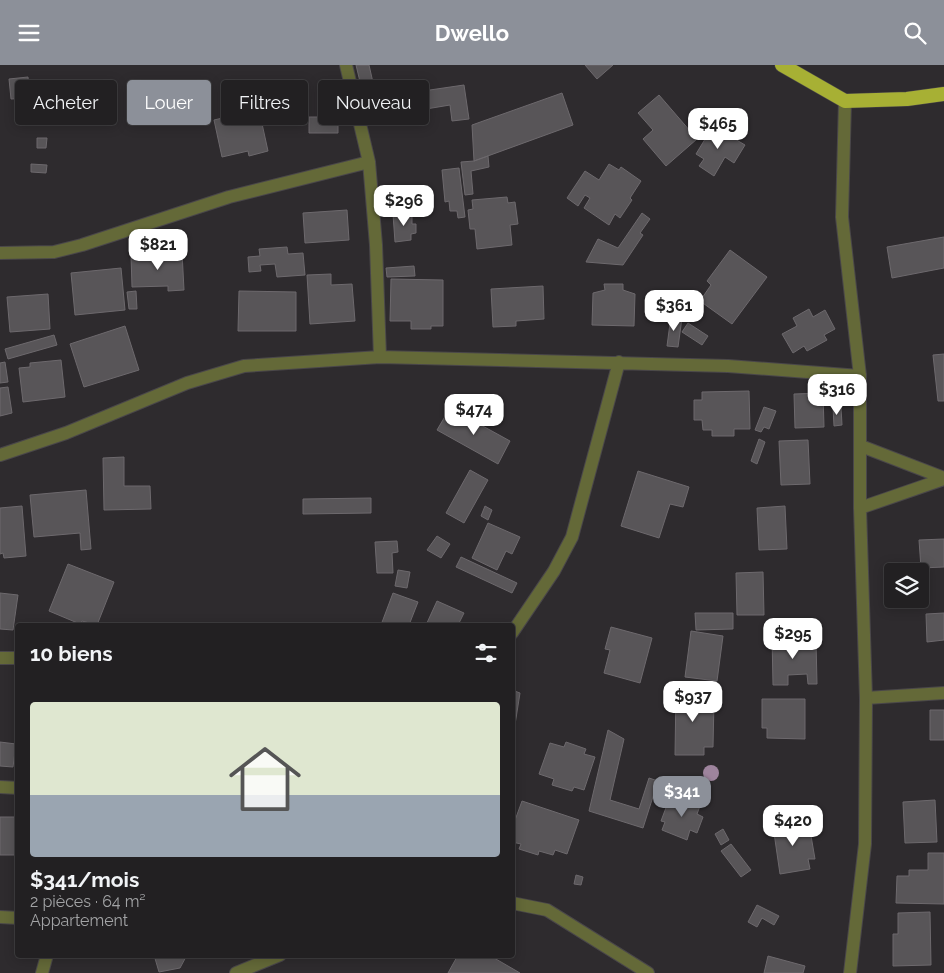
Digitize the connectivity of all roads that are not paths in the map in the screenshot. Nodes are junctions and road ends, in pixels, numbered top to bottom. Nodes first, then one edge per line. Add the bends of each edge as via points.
1 (346, 65) edge
2 (782, 65) edge
3 (944, 94) edge
4 (845, 101) junction
5 (369, 162) junction
6 (0, 253) edge
7 (380, 357) junction
8 (619, 362) junction
9 (860, 376) junction
10 (861, 446) junction
11 (0, 455) edge
12 (944, 479) edge
13 (860, 508) junction
14 (515, 629) edge
15 (0, 657) edge
16 (15, 658) edge
17 (944, 693) edge
18 (866, 698) junction
19 (0, 787) edge
20 (15, 788) edge
21 (515, 904) edge
22 (0, 917) edge
23 (15, 918) edge
24 (46, 958) edge
25 (273, 958) edge
26 (42, 973) edge
27 (236, 973) edge
28 (648, 973) edge
29 (850, 973) edge

1 - 5 street
2 - 4 highway
3 - 4 highway
4 - 9 street via 842,217
5 - 6 street via 229,197 54,252
5 - 7 street
7 - 8 street
7 - 11 street via 244,366 187,383 66,433
8 - 9 street
8 - 14 street via 572,537 554,571
9 - 10 street
10 - 12 street
10 - 13 street
12 - 13 street
13 - 18 street
15 - 16 street
17 - 18 street
18 - 29 street via 865,844
19 - 20 street
21 - 28 street via 547,911
22 - 23 street
24 - 26 street
25 - 27 street

